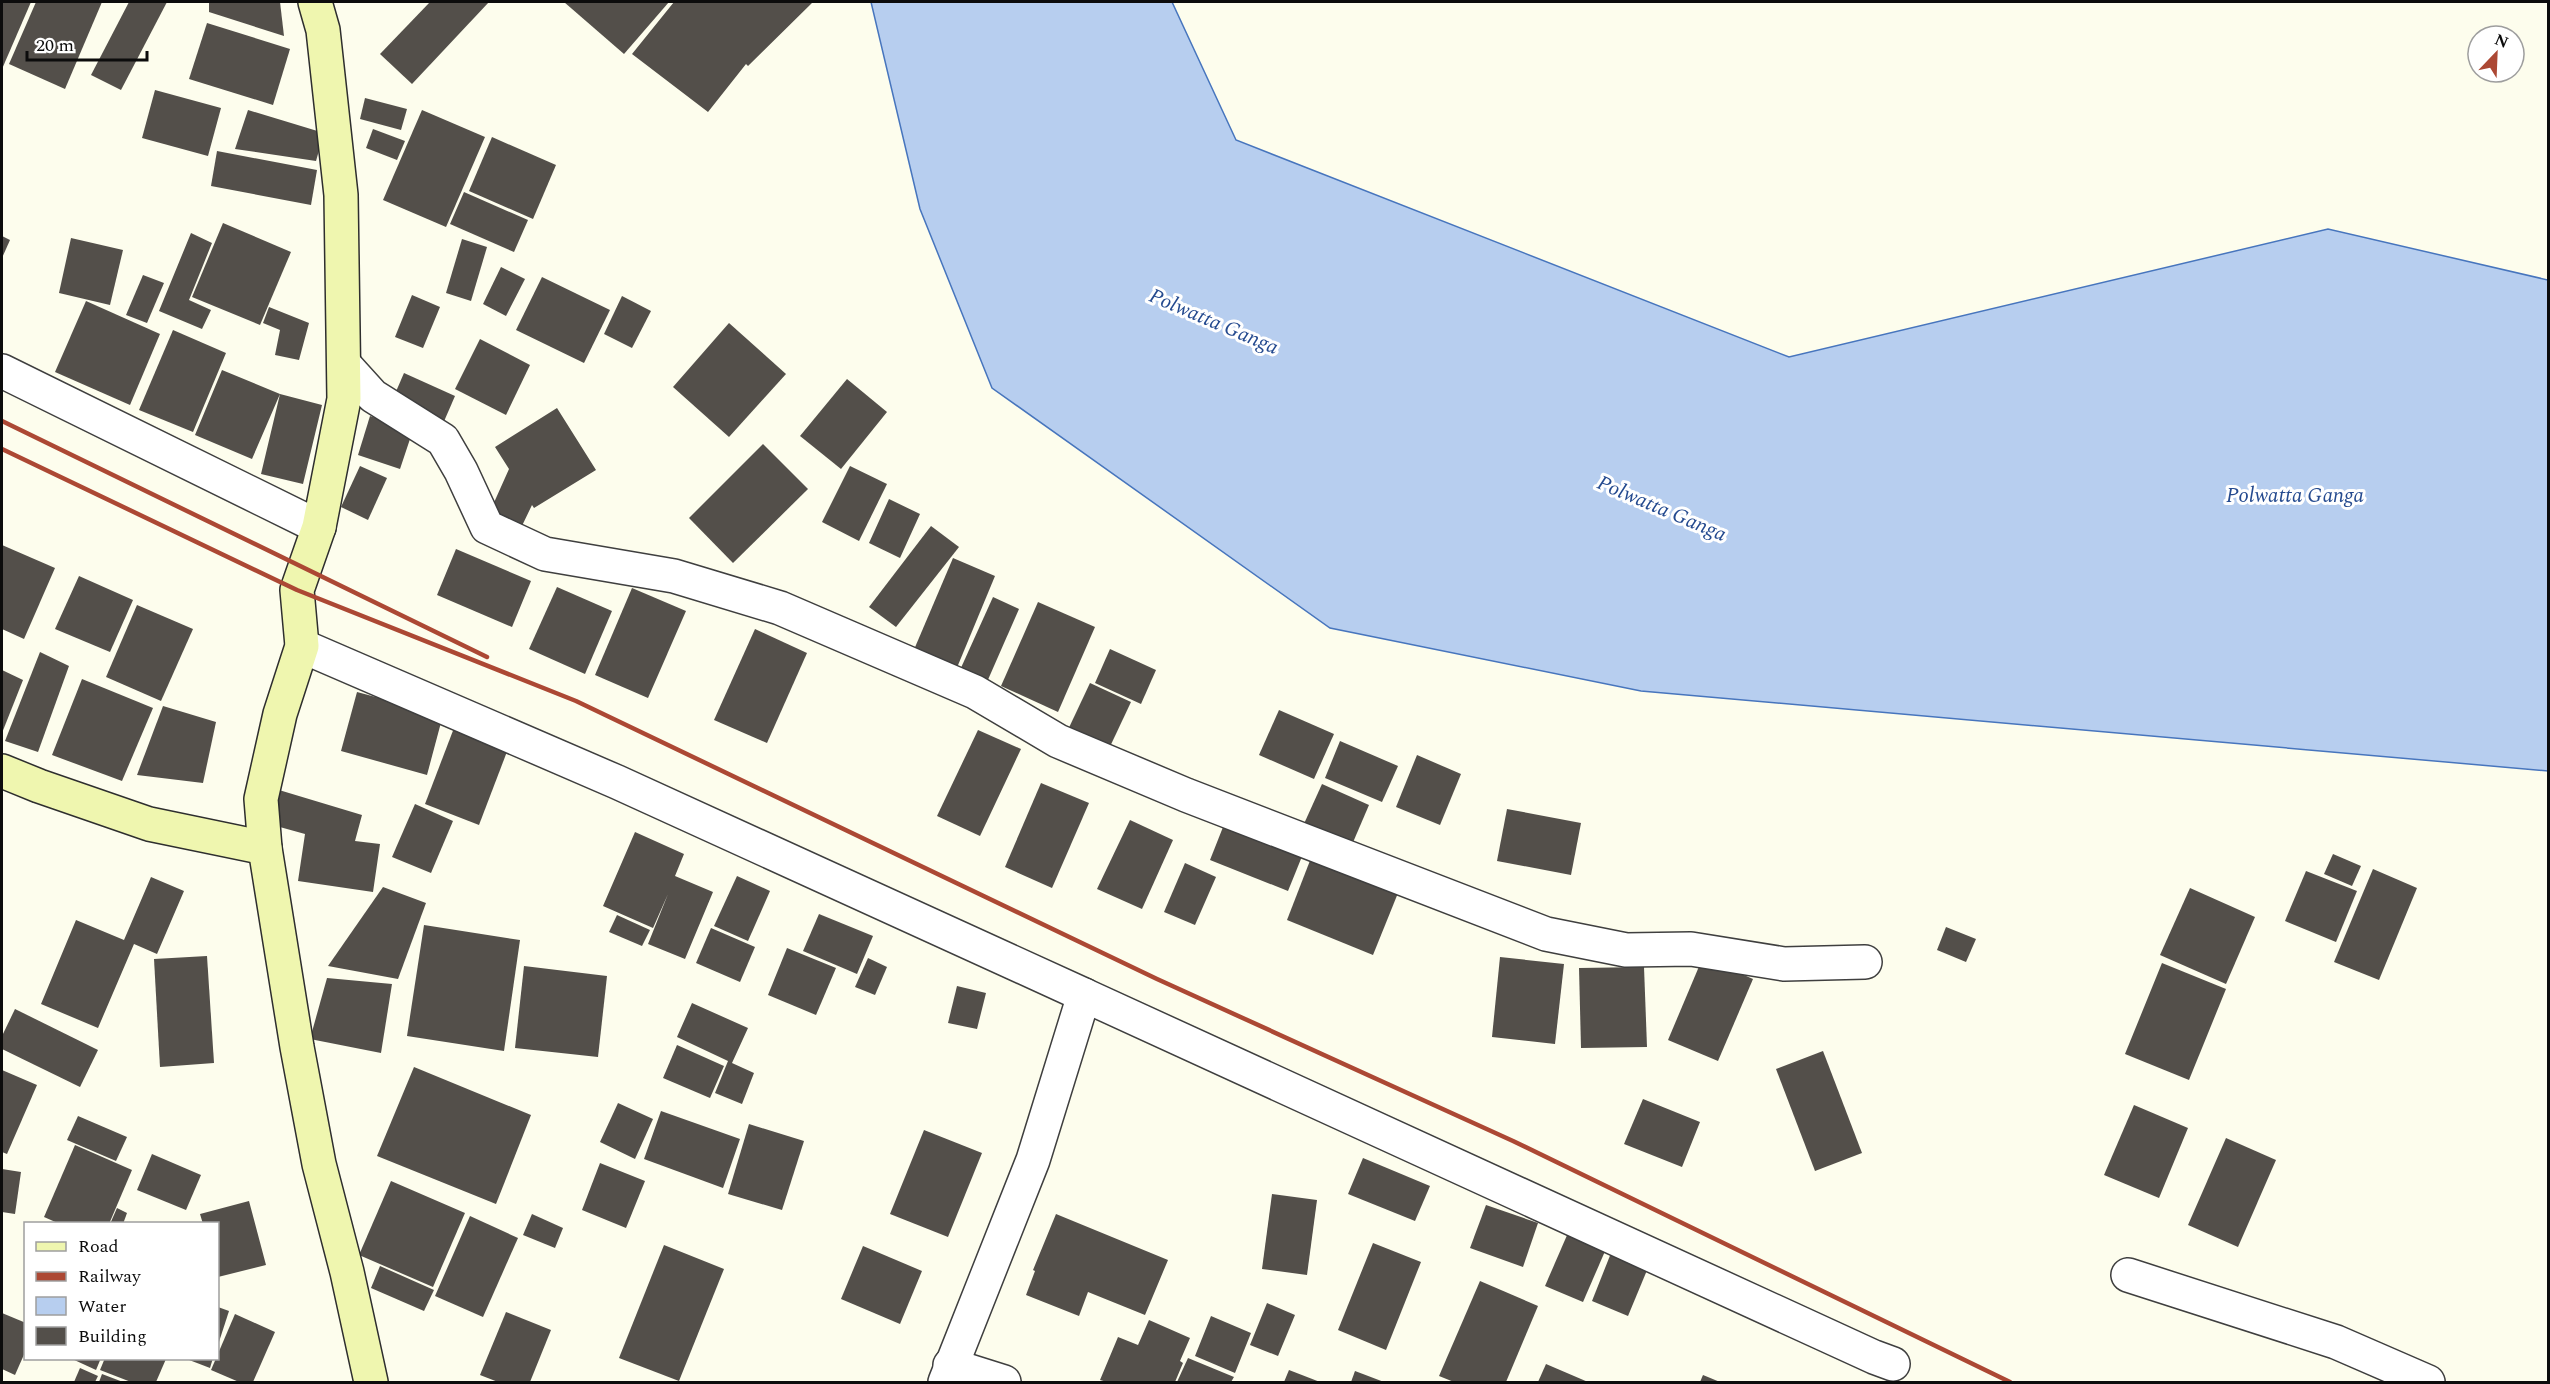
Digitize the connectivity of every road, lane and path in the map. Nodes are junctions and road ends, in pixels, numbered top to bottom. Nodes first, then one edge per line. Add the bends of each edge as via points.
1 (315, 2) edge
2 (344, 364) junction
3 (2, 371) edge
4 (319, 527) junction
5 (302, 646) junction
6 (2, 771) edge
7 (265, 848) junction
8 (1865, 962) dead end
9 (1084, 995) junction
10 (2127, 1275) dead end
11 (1877, 1368) edge
12 (948, 1374) edge
13 (371, 1383) edge
14 (1004, 1383) edge
15 (2428, 1383) edge

1 - 2 main road via 322,30 341,195
2 - 4 main road via 344,399
2 - 8 street via 373,396 443,440 487,527 545,554 674,576 780,608 975,692 1068,745 1186,795 1546,934 1626,950 1691,949 1784,964
3 - 4 street
4 - 5 main road via 297,590
5 - 7 main road via 280,714 261,799
5 - 9 street via 617,782
6 - 7 main road via 149,824
7 - 13 main road via 319,1164
9 - 11 street
9 - 12 street via 1033,1161
10 - 15 street via 2336,1342
12 - 14 street

